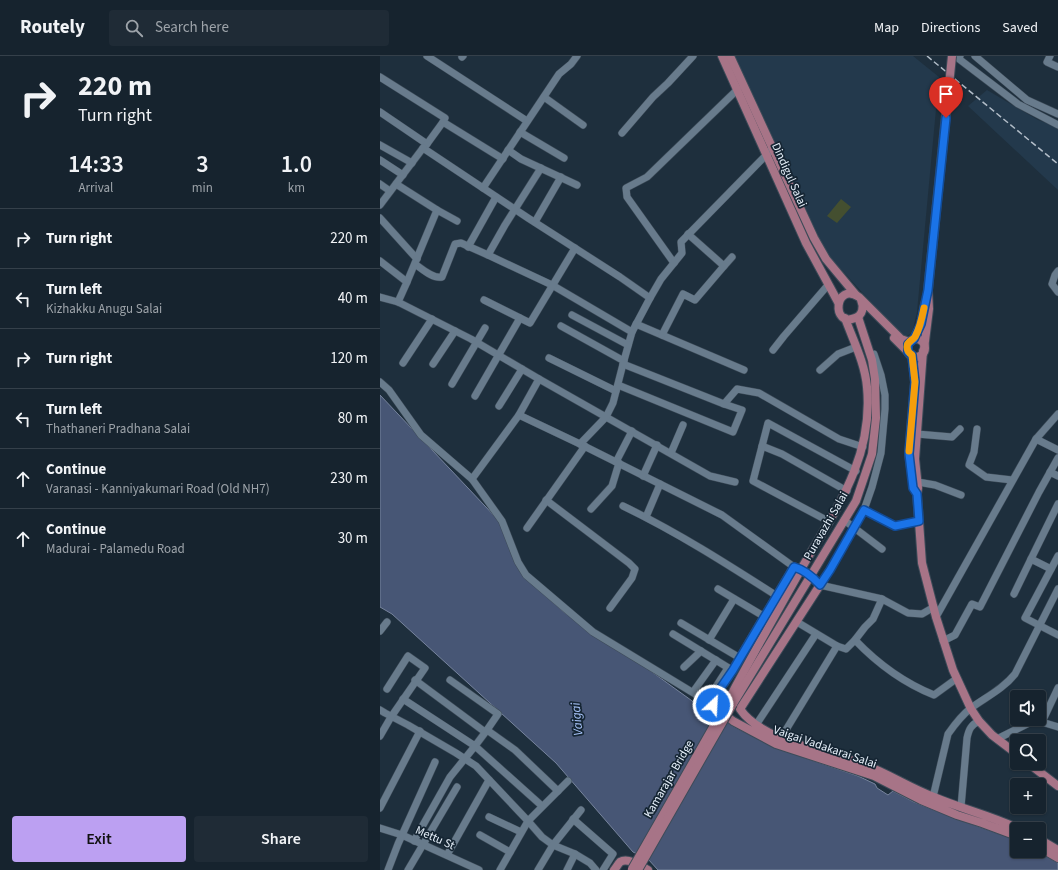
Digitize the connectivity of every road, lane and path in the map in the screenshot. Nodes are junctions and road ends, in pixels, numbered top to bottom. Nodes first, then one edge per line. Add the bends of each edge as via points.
1 (427, 56) edge
2 (577, 56) edge
3 (693, 56) edge
4 (722, 56) edge
5 (730, 56) edge
6 (952, 56) edge
7 (960, 56) edge
8 (975, 56) edge
9 (1050, 56) edge
10 (1058, 66) edge
11 (380, 77) edge
12 (738, 89) junction
13 (544, 97) junction
14 (380, 112) edge
15 (1058, 114) edge
16 (527, 121) junction
17 (443, 122) junction
18 (583, 125) dead end
19 (1058, 125) edge
20 (520, 132) junction
21 (622, 133) dead end
22 (380, 145) edge
23 (425, 146) junction
24 (773, 148) junction
25 (508, 150) junction
26 (766, 155) junction
27 (564, 158) dead end
28 (503, 159) junction
29 (380, 160) edge
30 (412, 163) junction
31 (541, 168) junction
32 (403, 175) junction
33 (561, 177) junction
34 (380, 184) edge
35 (396, 184) junction
36 (577, 185) dead end
37 (483, 188) junction
38 (390, 191) junction
39 (496, 197) junction
40 (380, 205) edge
41 (515, 209) junction
42 (437, 210) junction
43 (380, 218) edge
44 (457, 221) dead end
45 (535, 222) junction
46 (688, 234) junction
47 (468, 247) junction
48 (575, 248) junction
49 (488, 255) junction
50 (732, 257) dead end
51 (380, 261) edge
52 (416, 261) junction
53 (674, 263) junction
54 (724, 266) junction
55 (1058, 271) edge
56 (407, 282) junction
57 (828, 285) junction
58 (552, 286) junction
59 (928, 290) junction
60 (1058, 292) edge
61 (380, 297) edge
62 (858, 297) junction
63 (650, 298) junction
64 (484, 300) dead end
65 (398, 302) junction
66 (838, 302) junction
67 (572, 315) dead end
68 (859, 316) junction
69 (520, 318) junction
70 (845, 318) junction
71 (432, 319) junction
72 (636, 324) junction
73 (561, 326) dead end
74 (485, 328) dead end
75 (455, 331) junction
76 (632, 332) junction
77 (662, 335) junction
78 (863, 335) junction
79 (911, 340) junction
80 (476, 343) junction
81 (628, 345) junction
82 (856, 347) junction
83 (774, 350) dead end
84 (924, 350) junction
85 (910, 353) junction
86 (499, 356) junction
87 (549, 358) dead end
88 (623, 362) junction
89 (402, 363) dead end
90 (433, 364) dead end
91 (522, 369) junction
92 (744, 370) dead end
93 (820, 370) dead end
94 (539, 379) junction
95 (380, 382) edge
96 (452, 384) dead end
97 (617, 388) junction
98 (475, 396) dead end
99 (724, 404) junction
100 (499, 406) dead end
101 (1058, 414) edge
102 (519, 415) junction
103 (606, 416) junction
104 (683, 425) dead end
105 (960, 429) dead end
106 (977, 429) dead end
107 (632, 431) junction
108 (917, 434) junction
109 (1036, 439) junction
110 (582, 445) junction
111 (657, 445) junction
112 (762, 446) junction
113 (863, 447) junction
114 (1058, 450) edge
115 (671, 453) junction
116 (1058, 458) edge
117 (618, 463) junction
118 (856, 471) junction
119 (1050, 472) junction
120 (643, 476) junction
121 (1058, 476) edge
122 (472, 480) junction
123 (1012, 480) junction
124 (735, 482) dead end
125 (915, 482) junction
126 (660, 484) junction
127 (847, 490) junction
128 (961, 495) dead end
129 (546, 500) junction
130 (1058, 504) edge
131 (623, 506) dead end
132 (591, 509) dead end
133 (864, 510) junction
134 (646, 517) junction
135 (844, 520) junction
136 (919, 521) junction
137 (830, 522) junction
138 (527, 528) dead end
139 (854, 528) junction
140 (882, 549) dead end
141 (1058, 556) edge
142 (1031, 559) junction
143 (798, 568) junction
144 (1051, 569) junction
145 (812, 576) junction
146 (820, 585) junction
147 (718, 589) dead end
148 (1058, 589) edge
149 (1014, 594) dead end
150 (777, 596) junction
151 (734, 599) junction
152 (882, 599) junction
153 (934, 607) junction
154 (610, 608) dead end
155 (765, 616) junction
156 (936, 617) junction
157 (386, 622) dead end
158 (797, 622) junction
159 (681, 623) dead end
160 (1038, 625) junction
161 (380, 631) edge
162 (672, 634) dead end
163 (816, 634) junction
164 (1058, 635) edge
165 (709, 640) junction
166 (855, 640) junction
167 (943, 641) junction
168 (837, 646) junction
169 (701, 651) junction
170 (740, 658) junction
171 (716, 660) junction
172 (684, 667) dead end
173 (730, 669) junction
174 (956, 679) junction
175 (415, 680) junction
176 (450, 680) dead end
177 (387, 688) dead end
178 (1058, 688) edge
179 (693, 692) junction
180 (403, 699) junction
181 (730, 702) junction
182 (971, 709) junction
183 (380, 710) edge
184 (1046, 714) edge
185 (390, 718) junction
186 (979, 721) junction
187 (1046, 723) edge
188 (756, 725) junction
189 (1023, 726) edge
190 (1058, 727) edge
191 (486, 731) junction
192 (419, 733) junction
193 (380, 736) edge
194 (781, 738) junction
195 (997, 739) junction
196 (475, 746) junction
197 (1010, 749) edge
198 (463, 760) junction
199 (435, 762) dead end
200 (1037, 770) edge
201 (568, 780) dead end
202 (488, 782) junction
203 (1058, 786) edge
204 (457, 787) dead end
205 (558, 791) junction
206 (933, 797) junction
207 (542, 806) junction
208 (961, 807) junction
209 (380, 808) edge
210 (581, 810) dead end
211 (489, 817) dead end
212 (573, 819) junction
213 (527, 822) junction
214 (1010, 825) edge
215 (380, 828) edge
216 (522, 832) junction
217 (1010, 833) edge
218 (402, 835) junction
219 (480, 835) dead end
220 (414, 841) junction
221 (1046, 843) edge
222 (422, 844) junction
223 (552, 846) junction
224 (1058, 850) edge
225 (1046, 851) edge
226 (510, 852) junction
227 (447, 855) junction
228 (574, 856) junction
229 (1058, 858) edge
230 (388, 870) edge
231 (408, 870) edge
232 (479, 870) edge
233 (500, 870) edge
234 (538, 870) edge
235 (567, 870) edge
236 (596, 870) edge
237 (603, 870) edge
238 (614, 870) edge
239 (634, 870) edge
240 (648, 870) edge

1 - 16 street
2 - 13 street via 559,74
3 - 21 street
4 - 12 main road, Dindigul Salai
5 - 24 main road, Dindigul Salai
6 - 59 main road, bridge
7 - 19 street via 959,59 1018,104
8 - 15 street via 1027,100
9 - 10 street via 1047,62
11 - 17 street via 445,118
12 - 26 main road, Dindigul Salai
12 - 53 street via 647,177 626,188 627,197
13 - 16 street
13 - 18 street
14 - 23 street
16 - 20 street
17 - 23 street
17 - 28 street
20 - 25 street
20 - 27 street
22 - 30 street
23 - 30 street
23 - 37 street
24 - 26 street
24 - 62 main road, Dindigul Salai via 814,238 826,259
25 - 28 street
25 - 31 street
26 - 46 street
26 - 57 main road, Dindigul Salai
28 - 37 street
29 - 32 street
30 - 32 street
31 - 33 street
31 - 41 street
32 - 35 street
33 - 36 street
33 - 45 street
34 - 38 street
35 - 38 street
35 - 42 street
37 - 39 street
38 - 40 street
39 - 41 street
39 - 47 street
41 - 45 street
41 - 49 street
42 - 44 street
42 - 52 street
43 - 52 street
45 - 48 street
46 - 53 street via 681,242 682,253
46 - 54 street
47 - 49 street
47 - 52 street via 461,243 455,244 442,276 439,277 433,276
48 - 58 street
48 - 63 street
49 - 58 street
50 - 54 street
51 - 56 street
52 - 56 street
53 - 63 street
54 - 77 street via 695,300 683,294
55 - 60 street via 1052,284
56 - 65 street
57 - 66 main road, Dindigul Salai
57 - 83 street
58 - 69 street via 530,323
58 - 76 street
59 - 79 main road via 921,324
59 - 84 main road via 929,310
61 - 65 street
62 - 66 main road via 848,294
62 - 68 main road via 863,308
62 - 79 main road, Dindigul Salai via 901,338
63 - 72 street
64 - 69 street
65 - 71 street
66 - 70 main road via 838,309
67 - 81 street
68 - 70 main road
68 - 78 main road, Puravazhi Salai
68 - 85 main road via 872,317
69 - 86 street
70 - 82 main road, Puravazhi Salai
71 - 75 street
71 - 89 street
72 - 76 street
72 - 77 street
73 - 88 street
74 - 80 street
75 - 80 street
75 - 90 street
76 - 81 street
77 - 92 street
78 - 133 street via 867,335 881,374 885,395 881,453
78 - 135 main road, Puravazhi Salai via 872,360 875,379 876,418 872,454 856,501
79 - 84 main road via 918,339 922,342
79 - 85 main road via 907,346
80 - 86 street
80 - 96 street
81 - 88 street
82 - 93 street via 838,354
82 - 113 main road, Puravazhi Salai via 867,386 867,418
84 - 85 main road via 920,355
84 - 108 main road
85 - 125 main road via 915,382 909,454
86 - 91 street
86 - 98 street
87 - 97 street
88 - 97 street
88 - 99 street
91 - 94 street
91 - 100 street
94 - 102 street
94 - 103 street
95 - 122 street via 389,390 421,435
97 - 99 street via 732,432 742,410
97 - 103 street
99 - 113 street via 737,389 759,393 840,439
101 - 109 street
102 - 110 street
102 - 122 street
103 - 107 street
103 - 110 street
104 - 115 street
105 - 108 street via 952,437
106 - 123 street via 974,452 969,465 986,477
107 - 111 street
107 - 117 street
108 - 125 main road
109 - 114 street
109 - 123 street
110 - 117 street
110 - 129 street
111 - 115 street
111 - 120 street
112 - 118 street via 768,423
112 - 127 street via 782,454
112 - 137 street via 753,481
113 - 118 main road, Puravazhi Salai
115 - 124 street via 710,476
116 - 119 street
117 - 120 street
117 - 132 street via 612,486
118 - 127 main road, Puravazhi Salai
119 - 121 street
119 - 167 street via 980,608 972,604 955,635
120 - 126 street
122 - 179 street via 502,521 518,562 526,575 593,632
123 - 156 street
125 - 128 street via 935,485
125 - 136 main road via 918,488
126 - 134 street
126 - 143 street via 722,515
127 - 137 main road, Puravazhi Salai
129 - 138 street
129 - 154 street via 635,569 632,578
130 - 142 street
131 - 134 street
133 - 136 street via 895,526
133 - 139 street
134 - 150 street via 714,555
135 - 139 street
135 - 145 main road, Puravazhi Salai
136 - 153 main road via 922,563
137 - 143 main road, Puravazhi Salai
139 - 140 street
139 - 146 street
141 - 144 street
142 - 144 street
142 - 149 street
143 - 145 main road
143 - 150 main road, Vaigai Vadakarai Salai
143 - 181 main road, Puravazhi Salai
144 - 160 street via 1025,618
145 - 146 main road
145 - 181 main road, Puravazhi Salai
146 - 152 street
146 - 158 main road, Vaigai Vadakarai Salai
147 - 151 street
148 - 160 street
150 - 155 main road, Vaigai Vadakarai Salai
151 - 155 street
151 - 165 street
152 - 153 street via 908,613 922,614
152 - 166 street via 873,619
153 - 156 main road
155 - 170 main road, Vaigai Vadakarai Salai
156 - 167 main road
157 - 161 street
158 - 163 street
158 - 188 main road, Vaigai Vadakarai Salai via 740,709
159 - 165 street
160 - 164 street
160 - 182 street via 1015,674 1008,683
162 - 169 street
163 - 168 street
163 - 188 street
165 - 170 street
166 - 168 street via 846,649
166 - 174 street via 870,656 921,690 934,695
167 - 174 main road
168 - 194 street
169 - 171 street
169 - 172 street
170 - 173 main road, Vaigai Vadakarai Salai
171 - 173 street
171 - 179 street
173 - 179 street via 705,700
173 - 217 main road, Vaigai Vadakarai Salai via 713,699 713,705 733,721 776,744 874,776 921,800
174 - 182 main road
175 - 177 street via 425,668 408,656
175 - 180 street
175 - 191 street
176 - 191 street via 498,714
178 - 184 street
180 - 185 street
180 - 196 street
181 - 239 main road, Kamarajar Bridge, bridge
182 - 186 main road
182 - 206 street via 948,734
183 - 185 street
185 - 192 street
185 - 193 street
186 - 195 main road
186 - 208 street via 972,724 967,738
187 - 190 street
188 - 194 main road, Vaigai Vadakarai Salai
189 - 195 street
191 - 196 street
191 - 205 street via 515,750
192 - 198 street
192 - 209 street
194 - 206 main road, Vaigai Vadakarai Salai via 864,764
195 - 197 main road
196 - 198 street
196 - 207 street
198 - 202 street via 476,766
198 - 220 street via 450,777
199 - 218 street
200 - 203 main road
201 - 205 street
202 - 213 street
202 - 227 street
204 - 222 street
205 - 207 street
206 - 208 main road, Vaigai Vadakarai Salai
207 - 213 street
208 - 214 main road, Vaigai Vadakarai Salai
210 - 212 street
211 - 216 street
212 - 223 street
212 - 237 street via 613,854
213 - 216 street
213 - 223 street
215 - 218 street, Mettu St
216 - 226 street
218 - 220 street, Mettu St
218 - 230 street
219 - 226 street
220 - 222 street, Mettu St
221 - 224 main road
222 - 227 street, Mettu St
222 - 231 street
223 - 228 street
223 - 234 street
225 - 229 main road
226 - 233 street
227 - 232 street, Mettu St
228 - 235 street
228 - 236 street via 590,863
238 - 240 main road via 620,862 626,861

